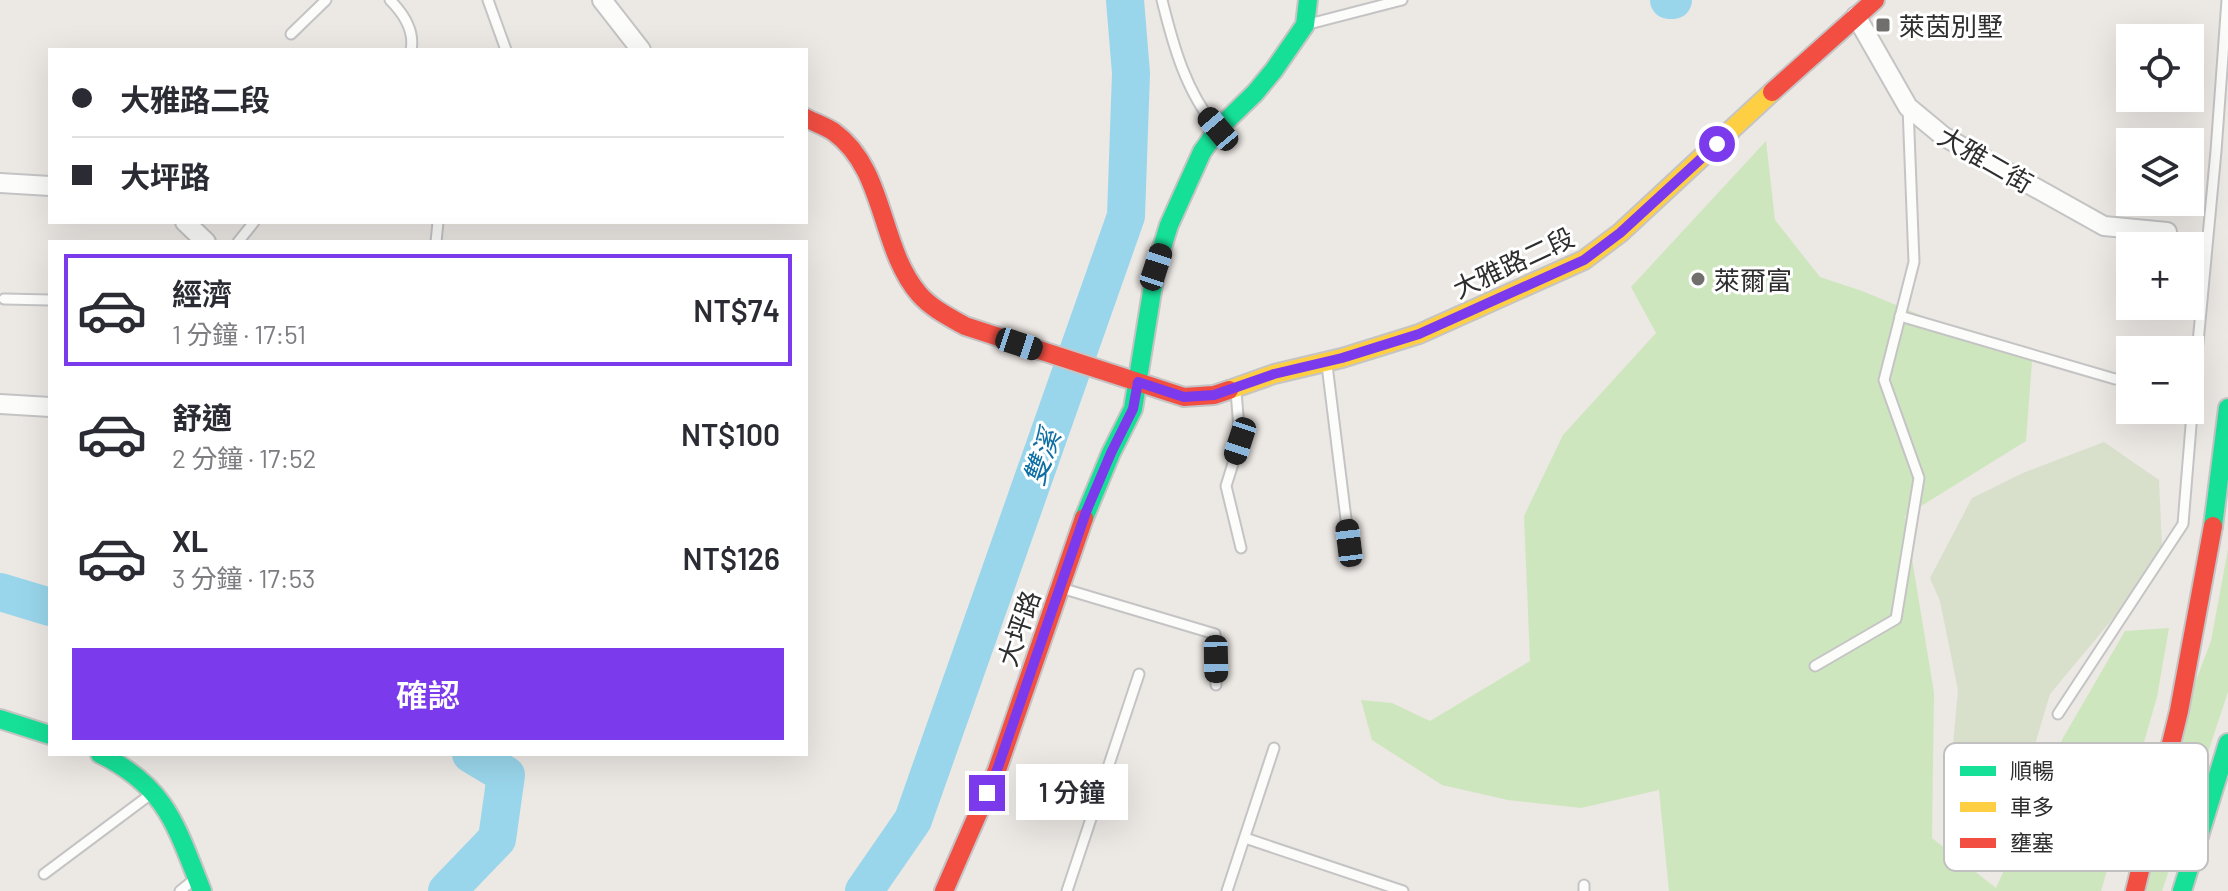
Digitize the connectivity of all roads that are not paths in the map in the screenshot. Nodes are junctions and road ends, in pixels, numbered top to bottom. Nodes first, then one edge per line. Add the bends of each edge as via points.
1 (326, 0) edge
2 (390, 0) edge
3 (488, 0) edge
4 (602, 0) edge
5 (1162, 0) edge
6 (1308, 0) edge
7 (1402, 0) edge
8 (1875, 0) edge
9 (2227, 0) edge
10 (1856, 16) junction
11 (1305, 25) junction
12 (291, 34) dead end
13 (412, 48) edge
14 (505, 48) edge
15 (639, 48) edge
16 (1908, 107) junction
17 (808, 119) edge
18 (1218, 129) junction
19 (0, 183) edge
20 (48, 186) edge
21 (187, 224) edge
22 (252, 224) edge
23 (2167, 232) dead end
24 (204, 240) edge
25 (240, 240) edge
26 (4, 299) dead end
27 (48, 300) edge
28 (1900, 316) junction
29 (2196, 336) edge
30 (1326, 361) junction
31 (2116, 379) edge
32 (1138, 382) junction
33 (1235, 387) junction
34 (0, 404) edge
35 (48, 407) edge
36 (2228, 408) edge
37 (2189, 424) edge
38 (1349, 543) dead end
39 (1241, 548) dead end
40 (1059, 588) junction
41 (1815, 666) dead end
42 (1139, 674) dead end
43 (1216, 685) dead end
44 (2058, 714) dead end
45 (0, 719) edge
46 (48, 734) edge
47 (2171, 743) edge
48 (2228, 743) edge
49 (1274, 748) dead end
50 (104, 756) edge
51 (154, 792) junction
52 (2208, 807) edge
53 (1245, 838) junction
54 (2141, 871) edge
55 (2188, 871) edge
56 (44, 874) dead end
57 (199, 884) edge
58 (180, 891) edge
59 (944, 891) edge
60 (1067, 891) edge
61 (1227, 891) edge
62 (1403, 891) edge
63 (2135, 891) edge
64 (2182, 891) edge

1 - 12 lane
2 - 13 lane via 404,14
3 - 14 lane
4 - 15 street
5 - 18 lane via 1185,78
6 - 11 main road
7 - 11 lane
8 - 10 main road, 大雅路二段
9 - 29 lane
10 - 16 street, 大雅二街
10 - 30 main road, 大雅路二段 via 1584,260 1419,334
11 - 18 main road, 大坪路 via 1255,93
16 - 23 street, 大雅二街 via 1943,136 2104,226
16 - 28 lane via 1914,262
17 - 32 main road, 大雅路二段 via 838,136 857,157 880,201 903,270 939,312 965,326
18 - 32 main road, 大坪路 via 1169,225 1156,267
19 - 20 street
21 - 24 street
22 - 25 lane
26 - 27 lane
28 - 31 lane
28 - 41 lane via 1884,380 1919,478 1896,619
30 - 33 main road, 大雅路二段
30 - 38 lane
32 - 33 main road, 大雅路二段 via 1184,397
32 - 40 main road, 大坪路 via 1133,409 1086,512
33 - 39 lane via 1240,441 1226,486
34 - 35 street
36 - 47 main road via 2193,643
37 - 44 lane via 2183,524
40 - 43 lane via 1215,634
40 - 59 main road, 大坪路 via 997,770
42 - 60 lane
45 - 46 main road
48 - 52 main road
49 - 53 lane
50 - 51 main road via 130,769
51 - 56 lane
51 - 57 main road via 171,814
53 - 61 lane
53 - 62 lane
54 - 63 main road
55 - 64 main road
57 - 58 lane

